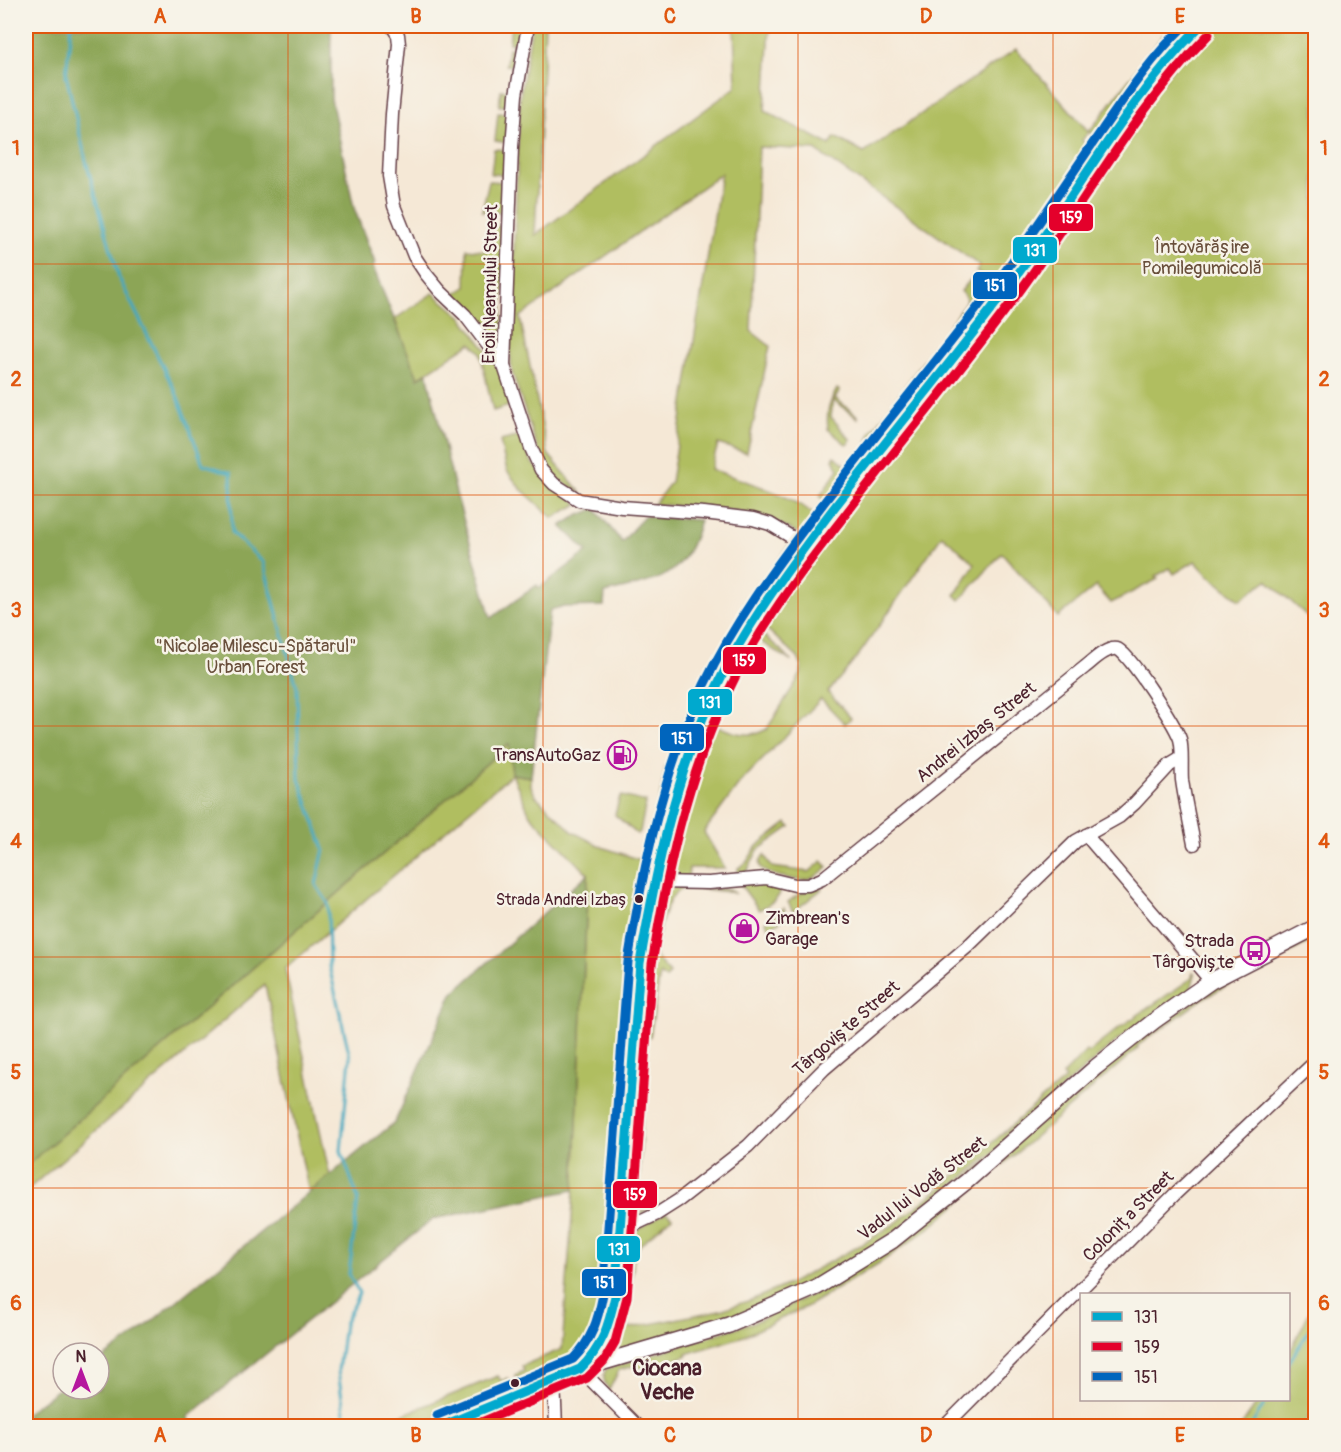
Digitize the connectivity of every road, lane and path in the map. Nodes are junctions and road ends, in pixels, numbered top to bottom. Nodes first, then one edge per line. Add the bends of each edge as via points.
1 (392, 26) edge
2 (528, 26) edge
3 (1200, 26) edge
4 (504, 366) junction
5 (806, 546) junction
6 (1180, 759) junction
7 (1086, 834) junction
8 (1194, 844) dead end
9 (655, 882) junction
10 (1316, 927) edge
11 (1211, 981) junction
12 (1316, 1060) edge
13 (619, 1232) junction
14 (580, 1369) junction
15 (554, 1381) junction
16 (442, 1426) edge
17 (555, 1426) edge
18 (637, 1426) edge
19 (945, 1426) edge

1 - 4 street via 399,44 389,176 394,206 414,256 426,274 465,315
2 - 4 street, Eroii Neamului Street via 512,147
3 - 5 main road via 1167,61 1019,272
4 - 5 street, Eroii Neamului Street via 541,470 579,500 753,519 770,524
5 - 9 main road via 753,621 705,712 676,798
6 - 7 street, Târgoviște Street via 1119,817
6 - 8 street, Andrei Izbaș Street
6 - 9 street, Andrei Izbaș Street via 1180,739 1169,718 1124,653 1116,648 1108,650 822,879 808,885 766,878 717,883
7 - 11 street
7 - 13 street, Târgoviște Street via 967,946 824,1069 747,1146 672,1204
9 - 13 main road via 640,963
10 - 11 street, Vadul lui Vodă Street
11 - 14 street, Vadul lui Vodă Street via 1096,1067 967,1181 874,1252 817,1287 729,1325
12 - 19 street, Colonița Street via 1175,1194
13 - 14 main road via 610,1322 604,1342
14 - 15 main road, Vadul lui Vodă Street
14 - 18 street
15 - 16 main road, Vadul lui Vodă Street
15 - 17 street

